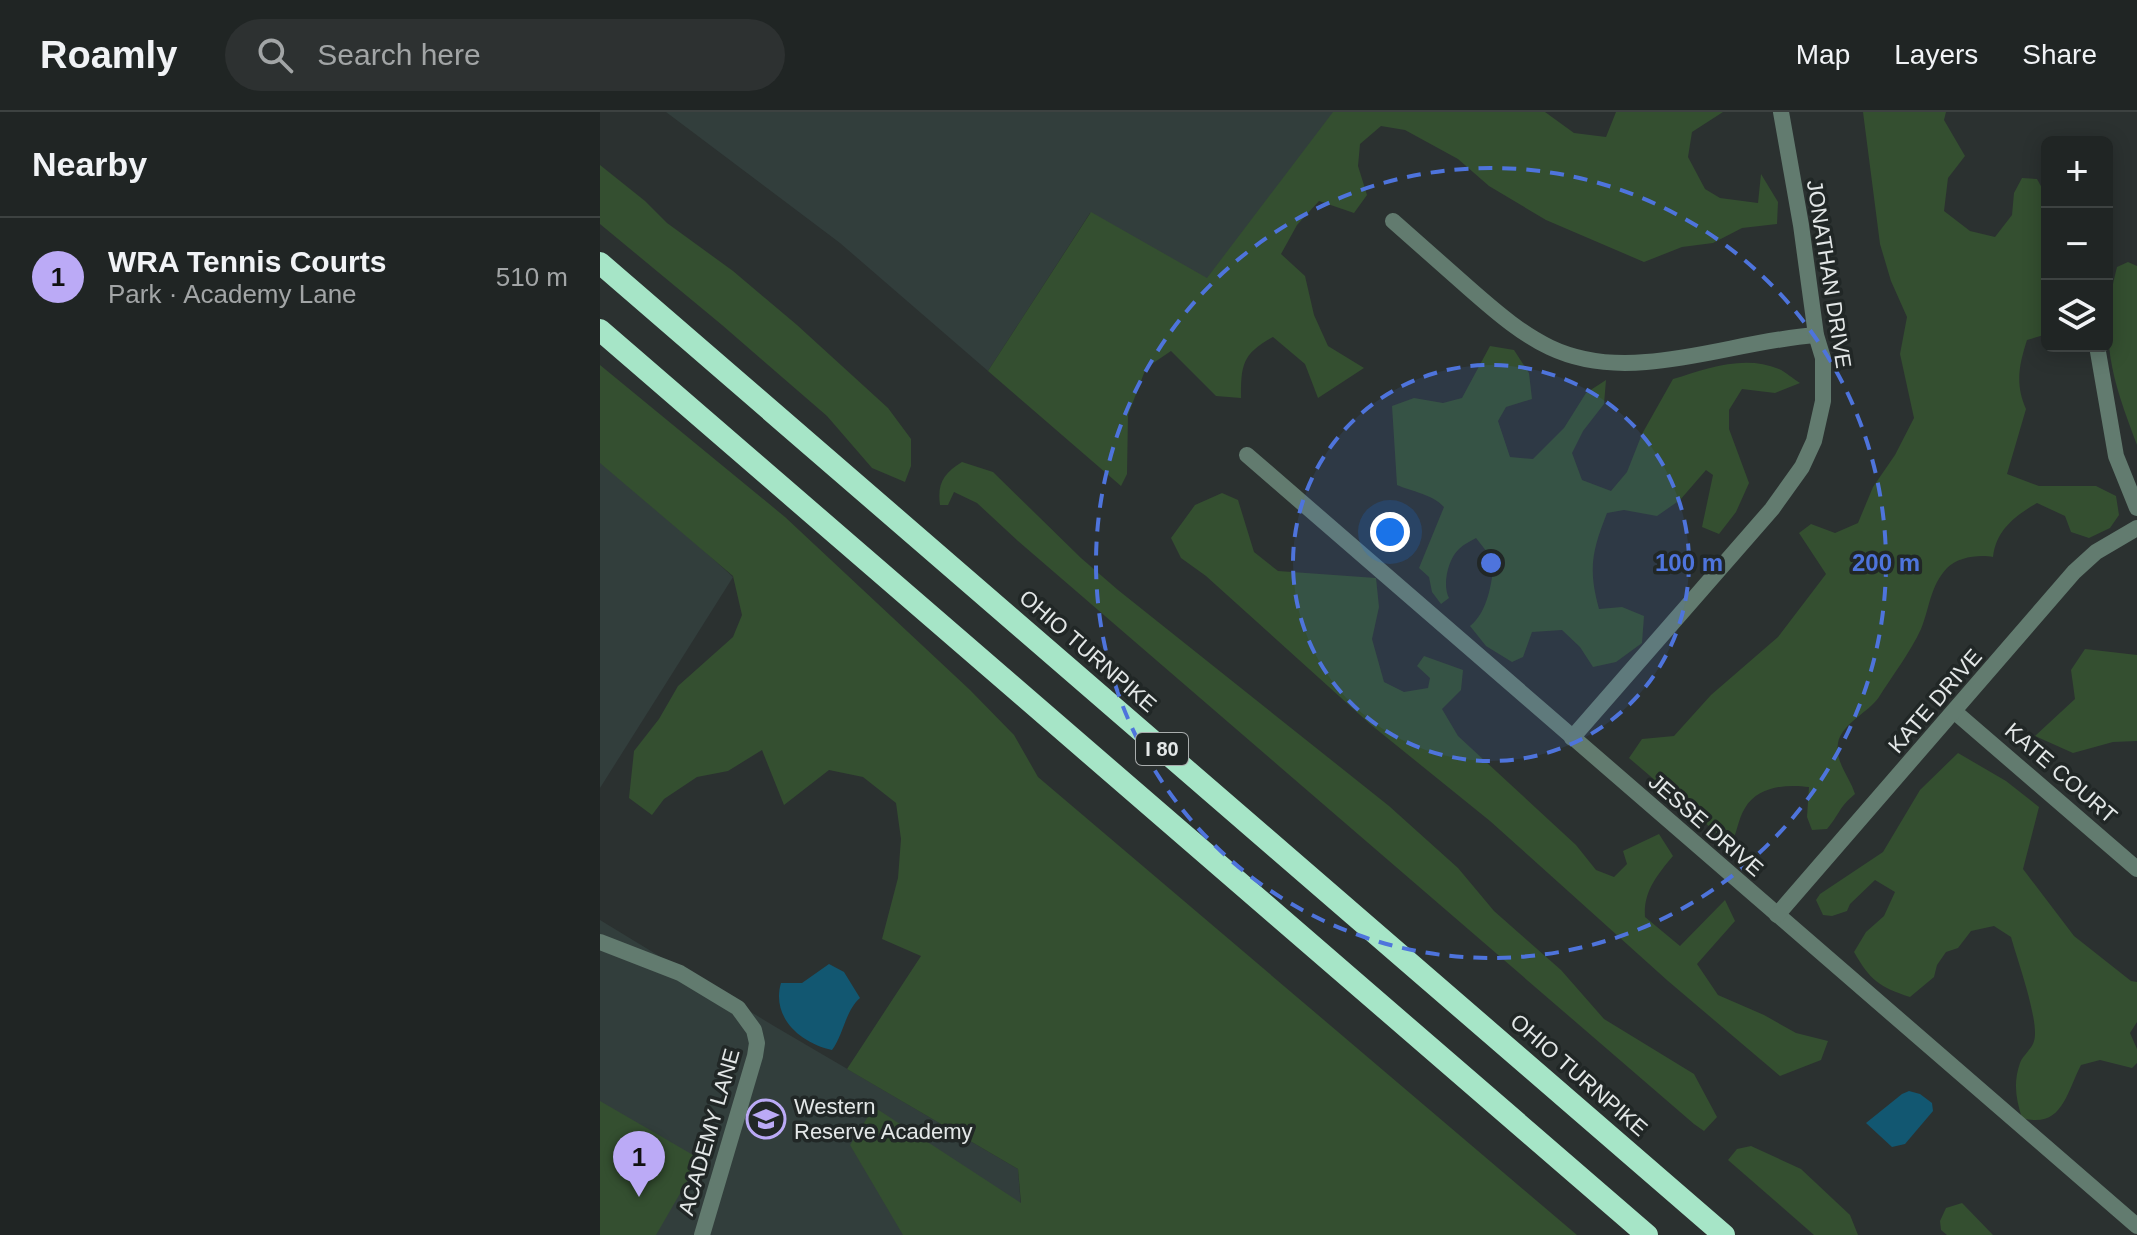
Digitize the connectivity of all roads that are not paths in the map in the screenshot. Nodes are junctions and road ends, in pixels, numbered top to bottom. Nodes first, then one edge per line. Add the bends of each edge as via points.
1 (1781, 112) edge
2 (1393, 221) dead end
3 (600, 263) edge
4 (600, 330) edge
5 (1816, 335) junction
6 (2098, 352) edge
7 (1247, 455) dead end
8 (2137, 508) edge
9 (2137, 528) edge
10 (1955, 712) junction
11 (1572, 738) junction
12 (2137, 869) edge
13 (1777, 915) junction
14 (600, 942) edge
15 (2137, 1226) edge
16 (702, 1235) edge
17 (1647, 1235) edge
18 (1724, 1235) edge

1 - 5 street, JONATHAN DRIVE
2 - 5 street via 1510,324 1565,355 1597,363 1646,362
3 - 18 highway, OHIO TURNPIKE / I 80
4 - 17 highway, I 80
5 - 11 street, JONATHAN DRIVE via 1823,358 1823,401 1802,467 1772,509
6 - 8 street via 2116,456
7 - 11 street, JESSE DRIVE
9 - 10 street, KATE DRIVE via 2074,572
10 - 12 street, KATE COURT
10 - 13 street, KATE DRIVE
11 - 13 street, JESSE DRIVE
13 - 15 street, JESSE DRIVE
14 - 16 street, ACADEMY LANE via 680,973 738,1008 754,1030 755,1056

